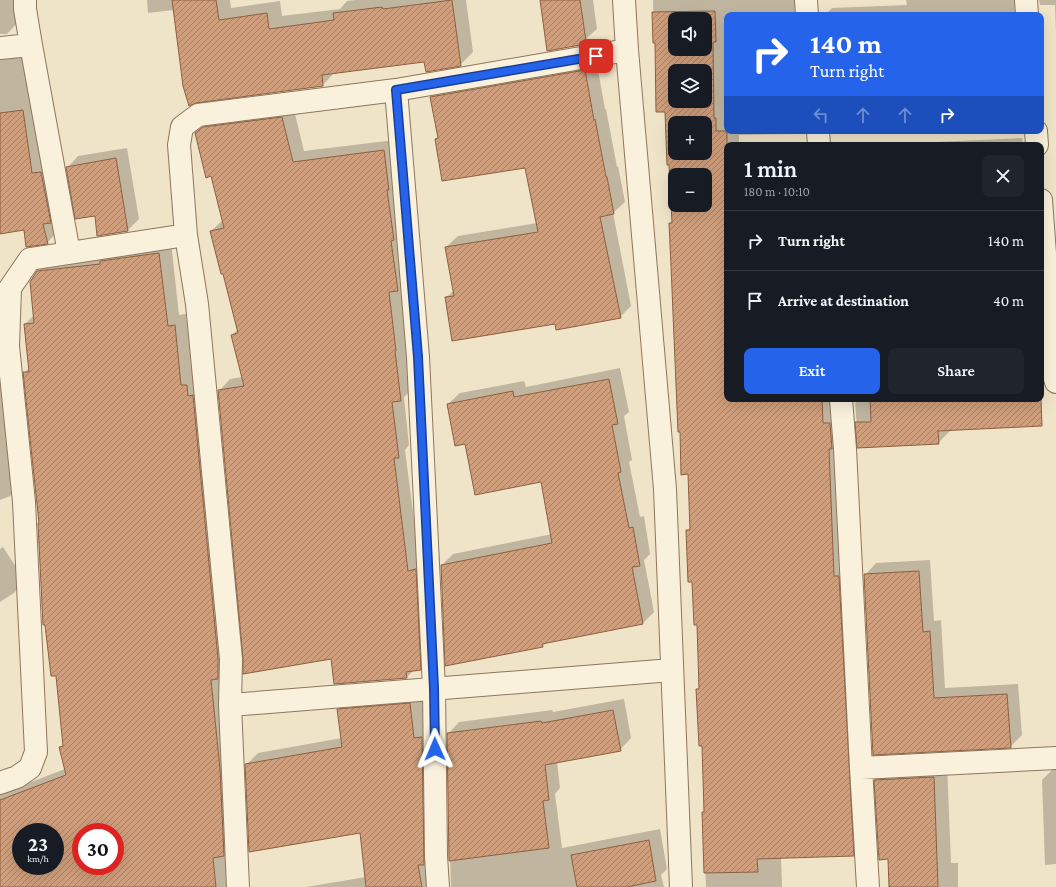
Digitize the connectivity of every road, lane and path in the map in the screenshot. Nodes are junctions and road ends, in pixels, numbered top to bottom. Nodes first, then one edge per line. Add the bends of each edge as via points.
1 (25, 0) edge
2 (624, 0) edge
3 (806, 0) edge
4 (1026, 0) edge
5 (807, 12) edge
6 (1027, 12) edge
7 (31, 45) junction
8 (0, 48) edge
9 (627, 50) junction
10 (396, 90) junction
11 (186, 235) junction
12 (1044, 240) edge
13 (69, 252) junction
14 (4, 347) edge
15 (1056, 382) edge
16 (841, 402) edge
17 (672, 670) junction
18 (434, 688) junction
19 (230, 705) junction
20 (1056, 758) edge
21 (861, 768) junction
22 (0, 782) edge
23 (238, 887) edge
24 (438, 887) edge
25 (681, 887) edge
26 (868, 887) edge

1 - 7 street
2 - 9 street
3 - 5 street
4 - 6 street
7 - 8 street
7 - 13 street
9 - 10 street
9 - 17 street via 665,489
10 - 11 street via 198,115 182,127 179,145
10 - 18 street via 418,357
11 - 13 street
11 - 19 street via 198,304 231,659
12 - 15 street
13 - 14 street via 30,259 10,288
14 - 22 street via 24,502 36,752 30,768 17,777
16 - 21 street
17 - 18 street
17 - 25 street
18 - 19 street
18 - 24 street
19 - 23 street
20 - 21 street
21 - 26 street

